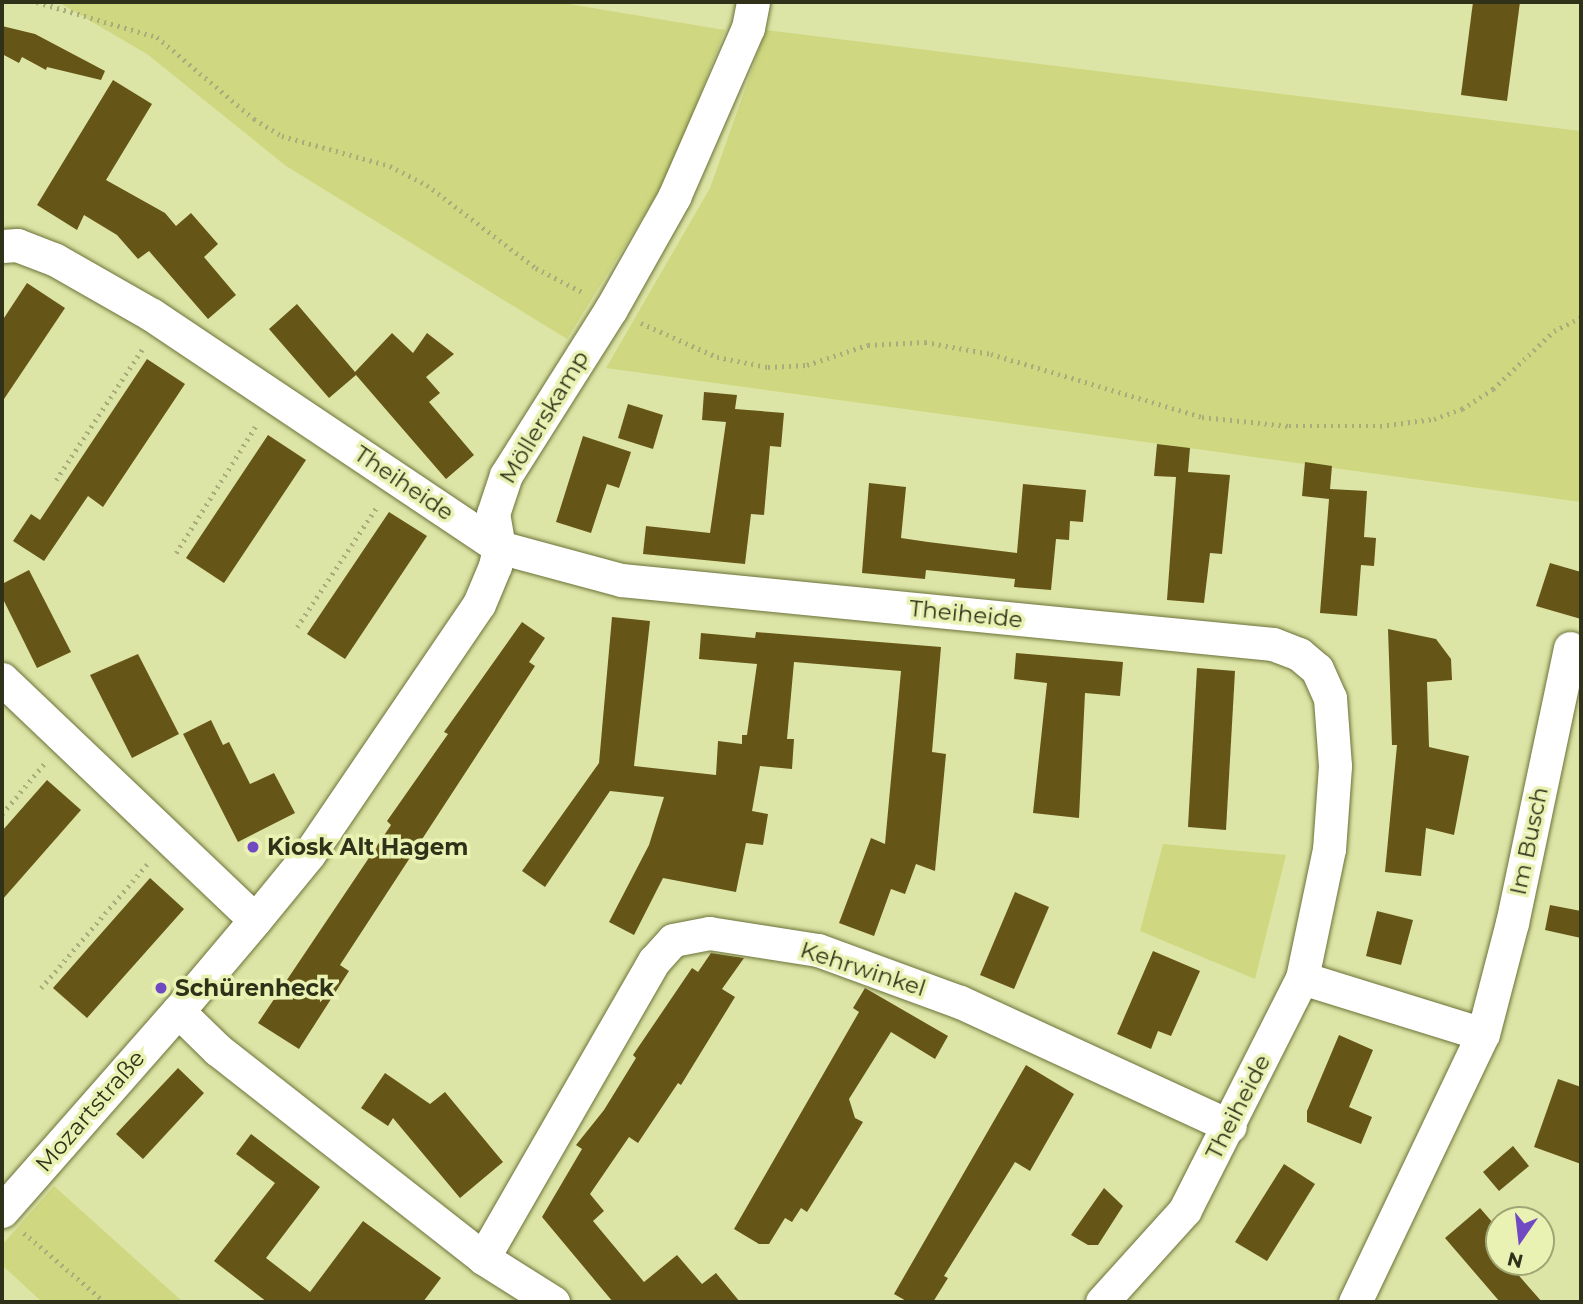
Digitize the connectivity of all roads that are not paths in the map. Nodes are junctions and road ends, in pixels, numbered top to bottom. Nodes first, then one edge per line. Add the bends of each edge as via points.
1 (753, 2) edge
2 (2, 246) edge
3 (499, 547) junction
4 (1570, 648) dead end
5 (2, 679) edge
6 (255, 920) junction
7 (1302, 978) junction
8 (178, 1011) junction
9 (1483, 1034) junction
10 (1230, 1126) junction
11 (12, 1221) edge
12 (483, 1258) junction
13 (553, 1302) edge
14 (1102, 1302) edge
15 (1354, 1302) edge

1 - 3 street, Möllerskamp via 748,28 674,197 611,309 506,475 493,514
2 - 3 street, Theiheide via 17,245 54,259 161,321
3 - 6 street, Möllerskamp via 479,604 309,854
3 - 7 street, Theiheide via 621,580 1273,644 1299,654 1317,669 1330,698 1335,766 1329,849
4 - 9 street, Im Busch via 1512,923
5 - 6 street
6 - 8 street
7 - 9 street
7 - 10 street, Theiheide
8 - 11 street, Mozartstraße
8 - 12 street via 218,1050
9 - 15 street, Im Busch
10 - 12 street, Kehrwinkel via 960,1002 818,950 709,933 673,940 654,961
10 - 14 street, Theiheide via 1185,1210
12 - 13 street

